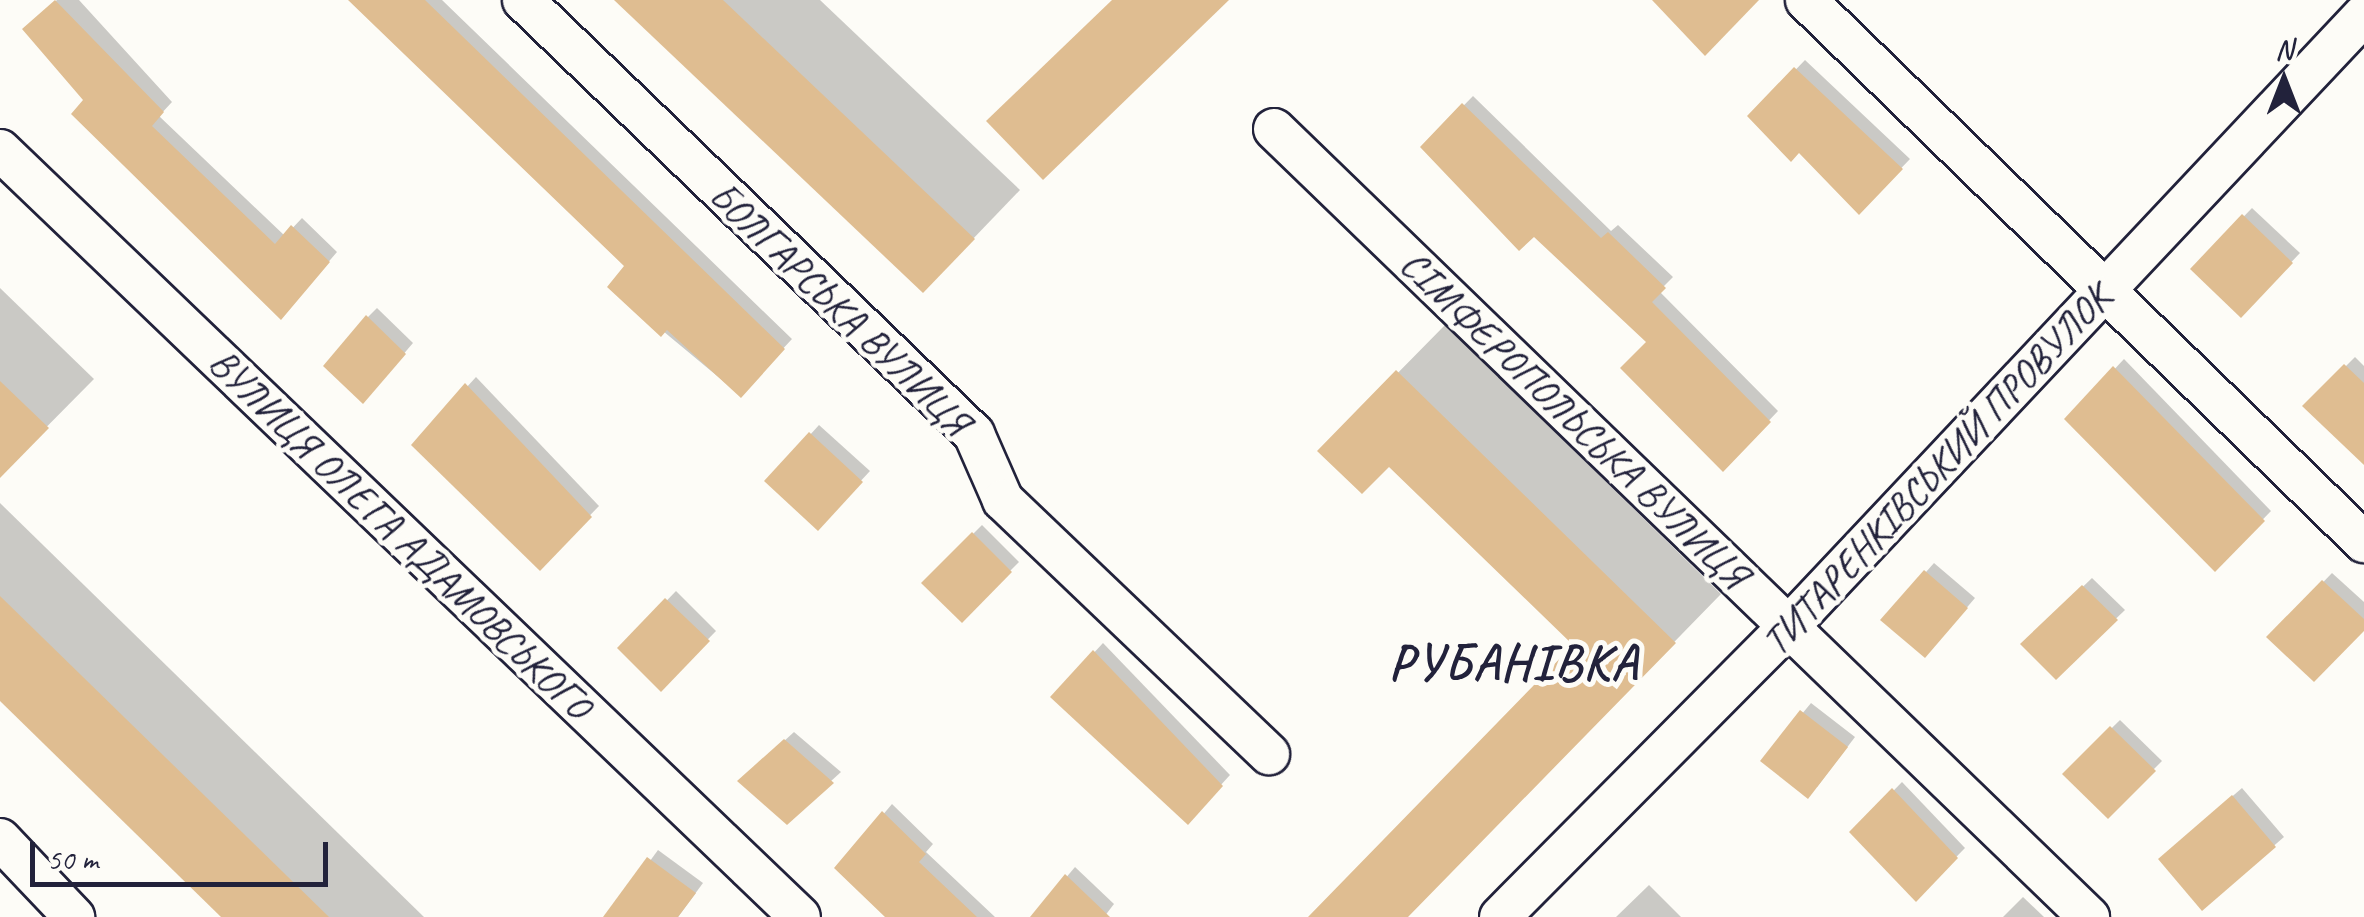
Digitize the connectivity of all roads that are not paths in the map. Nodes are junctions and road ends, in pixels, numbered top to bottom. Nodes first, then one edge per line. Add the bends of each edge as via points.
1 (523, 0) edge
2 (1806, 0) edge
3 (2364, 15) edge
4 (1274, 130) dead end
5 (0, 150) edge
6 (2108, 287) junction
7 (2364, 542) edge
8 (1789, 626) junction
9 (1269, 754) dead end
10 (0, 839) edge
11 (74, 917) edge
12 (800, 917) edge
13 (1500, 917) edge
14 (2089, 917) edge

1 - 9 street, БОЛГАРСЬКА ВУЛИЦЯ via 974,434 1004,500
2 - 6 street
3 - 6 street, ТИТАРЕНКІВСЬКИЙ ПРОВУЛОК
4 - 8 street, СІМФЕРОПОЛЬСЬКА ВУЛИЦЯ
5 - 12 street, ВУЛИЦЯ ОЛЕГА АДАМОВСЬКОГО
6 - 7 street
6 - 8 street, ТИТАРЕНКІВСЬКИЙ ПРОВУЛОК
8 - 13 street, ТИТАРЕНКІВСЬКИЙ ПРОВУЛОК
8 - 14 street, СІМФЕРОПОЛЬСЬКА ВУЛИЦЯ
10 - 11 street

